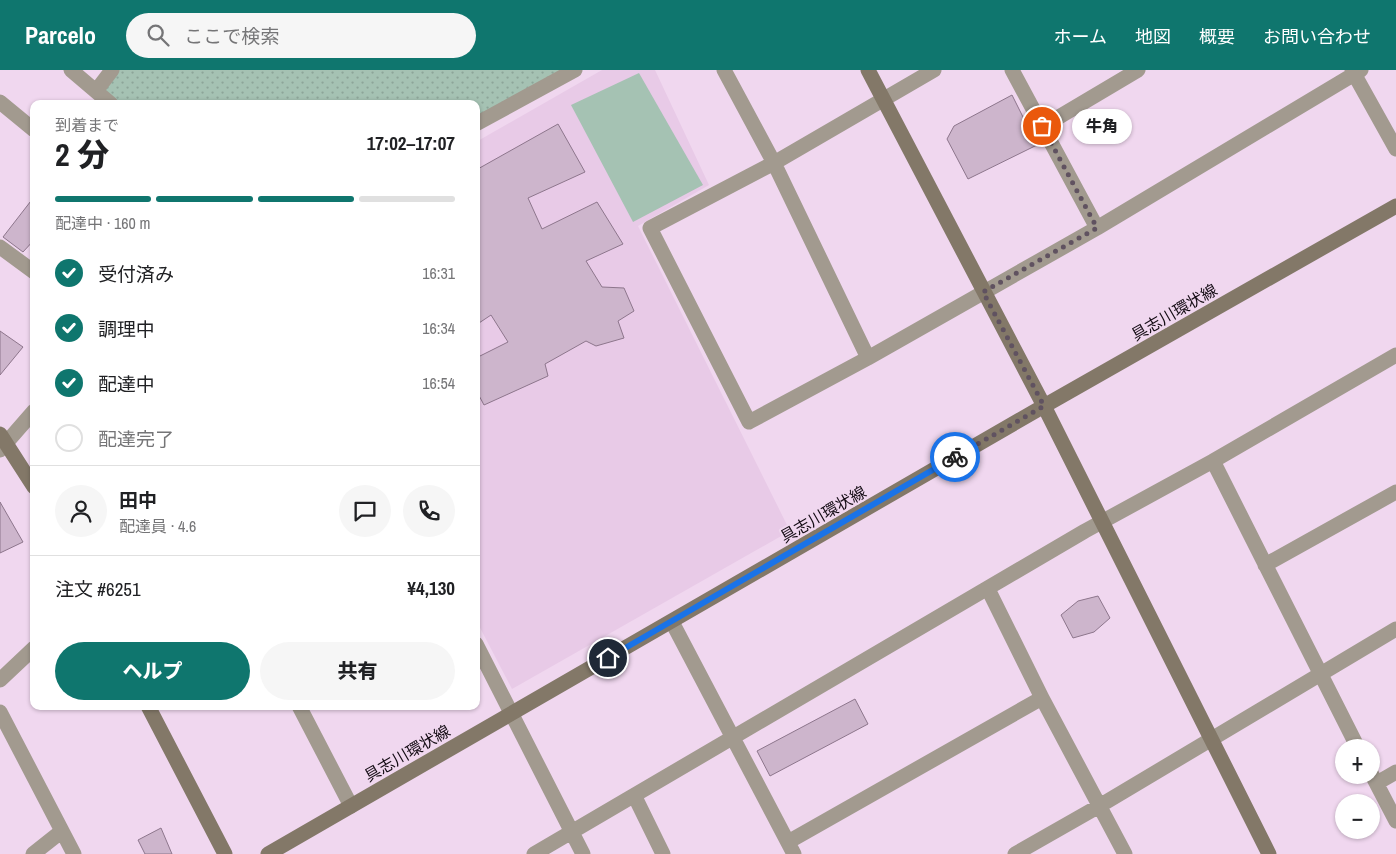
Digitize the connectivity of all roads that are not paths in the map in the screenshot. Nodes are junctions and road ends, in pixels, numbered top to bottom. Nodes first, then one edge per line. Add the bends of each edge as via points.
1 (71, 70) edge
2 (112, 70) edge
3 (574, 70) edge
4 (724, 70) edge
5 (868, 70) edge
6 (934, 70) edge
7 (1012, 70) edge
8 (1138, 70) edge
9 (1356, 71) edge
10 (96, 91) junction
11 (883, 98) junction
12 (106, 100) edge
13 (0, 102) edge
14 (480, 122) edge
15 (1042, 126) junction
16 (30, 127) edge
17 (1396, 150) edge
18 (774, 163) junction
19 (1396, 206) edge
20 (1097, 228) junction
21 (0, 247) edge
22 (30, 269) edge
23 (983, 292) junction
24 (1396, 355) edge
25 (868, 358) junction
26 (1044, 406) junction
27 (30, 415) edge
28 (2, 442) edge
29 (1213, 461) junction
30 (30, 480) edge
31 (1396, 492) edge
32 (1101, 522) junction
33 (1266, 565) junction
34 (988, 589) junction
35 (672, 622) junction
36 (1396, 629) edge
37 (30, 652) edge
38 (480, 652) edge
39 (1320, 674) junction
40 (0, 680) edge
41 (1042, 698) junction
42 (150, 710) edge
43 (301, 710) edge
44 (0, 712) edge
45 (512, 712) junction
46 (734, 738) junction
47 (1353, 739) edge
48 (1210, 740) junction
49 (1396, 772) edge
50 (1380, 776) edge
51 (1377, 784) edge
52 (635, 797) junction
53 (1101, 805) junction
54 (351, 806) junction
55 (1396, 821) edge
56 (62, 831) junction
57 (572, 832) junction
58 (791, 848) edge
59 (33, 854) edge
60 (74, 854) edge
61 (225, 854) edge
62 (268, 854) edge
63 (534, 854) edge
64 (583, 854) edge
65 (663, 854) edge
66 (1015, 854) edge
67 (1125, 854) edge
68 (1269, 854) edge

1 - 10 street
2 - 10 street
3 - 14 street
4 - 18 street
5 - 11 main road
6 - 11 street
7 - 15 street
8 - 15 street
9 - 17 street
9 - 20 street
10 - 12 street
11 - 18 street
11 - 23 main road
13 - 16 street
15 - 20 street
18 - 25 street
18 - 25 street via 650,228 749,422
19 - 26 main road, 具志川環状線
20 - 23 street
21 - 22 street
23 - 25 street
23 - 26 main road
24 - 29 street
26 - 32 main road
26 - 35 main road, 具志川環状線
27 - 28 street
28 - 30 main road
29 - 32 street
29 - 33 street
31 - 33 street
32 - 34 street
32 - 48 main road
33 - 39 street
34 - 41 street
34 - 46 street
35 - 45 main road, 具志川環状線
35 - 46 street
36 - 39 street
37 - 40 street
38 - 45 street
39 - 47 street
39 - 48 street
41 - 53 street
41 - 58 street
42 - 61 main road
43 - 54 street
44 - 56 street
45 - 54 main road, 具志川環状線
45 - 57 street
46 - 52 street
46 - 58 street
48 - 53 street
48 - 68 main road
49 - 50 street
51 - 55 street
52 - 57 street
52 - 65 street
53 - 66 street
53 - 67 street
54 - 62 main road, 具志川環状線
56 - 59 street
56 - 60 street
57 - 63 street
57 - 64 street

